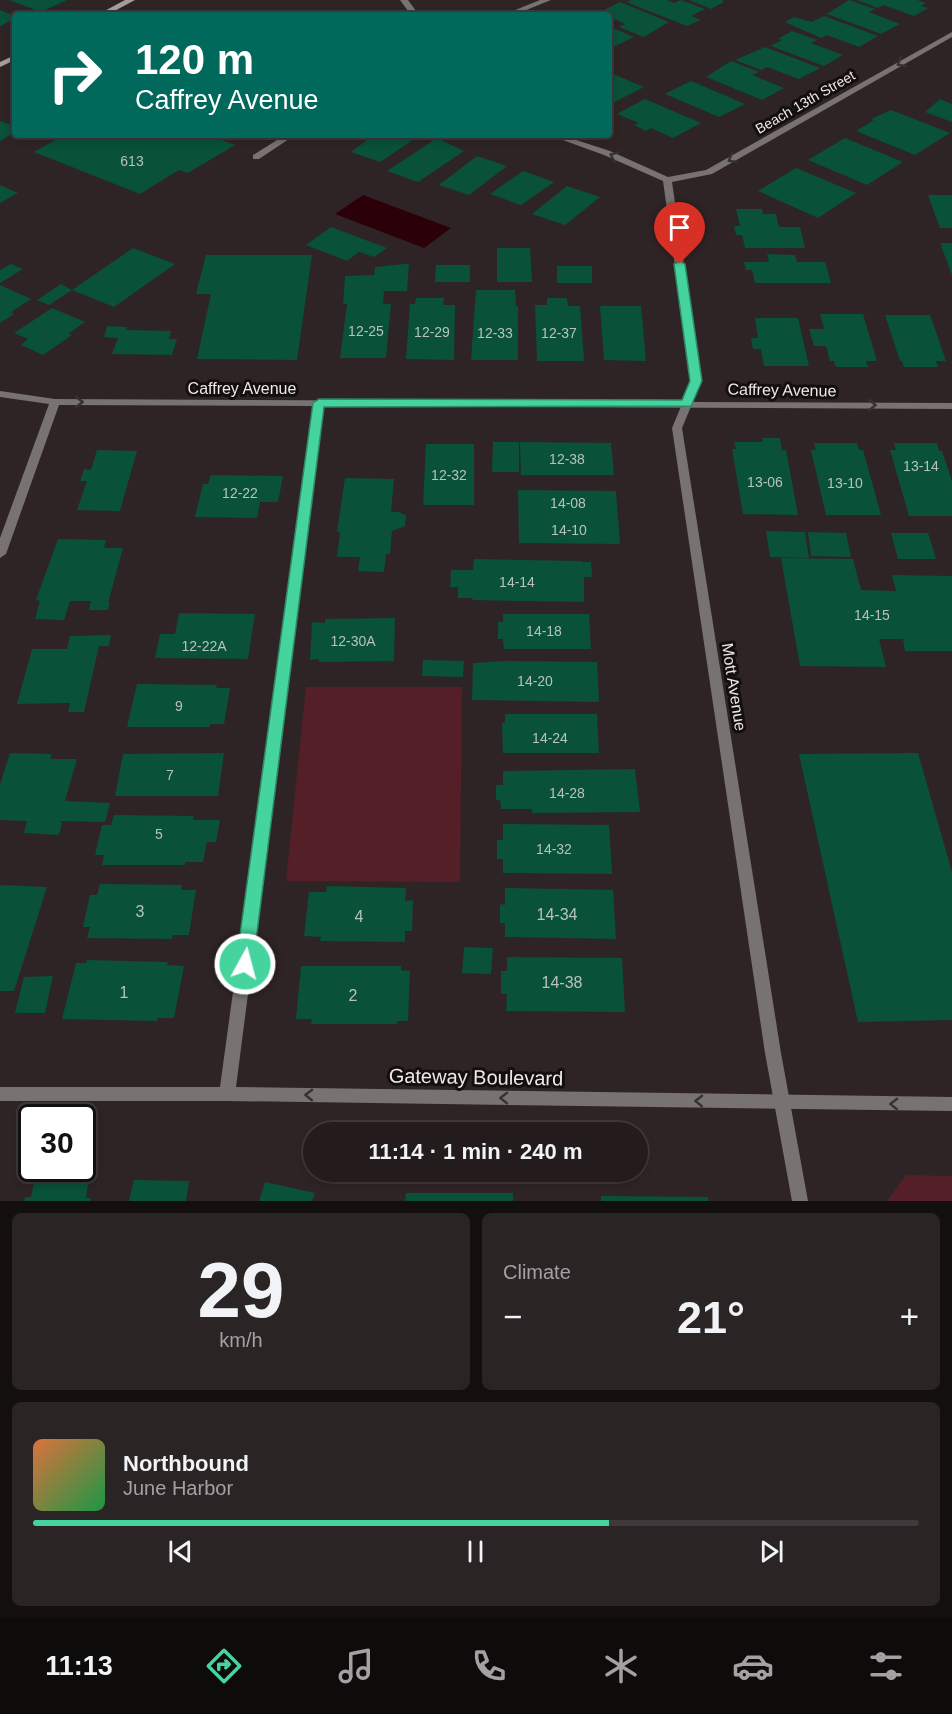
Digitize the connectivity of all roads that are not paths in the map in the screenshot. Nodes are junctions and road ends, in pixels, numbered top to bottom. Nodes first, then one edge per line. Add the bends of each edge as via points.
1 (131, 0) edge
2 (547, 0) edge
3 (107, 12) edge
4 (515, 12) edge
5 (952, 34) edge
6 (286, 138) edge
7 (562, 138) edge
8 (256, 157) dead end
9 (668, 180) junction
10 (0, 394) edge
11 (55, 402) junction
12 (319, 403) junction
13 (687, 404) junction
14 (952, 406) edge
15 (0, 554) edge
16 (0, 1094) edge
17 (227, 1094) junction
18 (782, 1102) junction
19 (952, 1104) edge
20 (800, 1201) edge

1 - 3 main road
2 - 4 street
5 -> 9 street, Beach 13th Street via 709,172
6 - 8 street
9 -> 7 street
9 - 13 street, Mott Avenue via 696,381
10 - 11 street, Caffrey Avenue
11 -> 12 street, Caffrey Avenue
11 - 15 street
12 - 13 street, Caffrey Avenue
12 - 17 street
13 -> 14 street, Caffrey Avenue
13 - 18 street, Mott Avenue via 677,428
16 - 17 street, Gateway Boulevard
18 -> 17 street, Gateway Boulevard
19 -> 18 street, Gateway Boulevard
18 - 20 street, Mott Avenue

